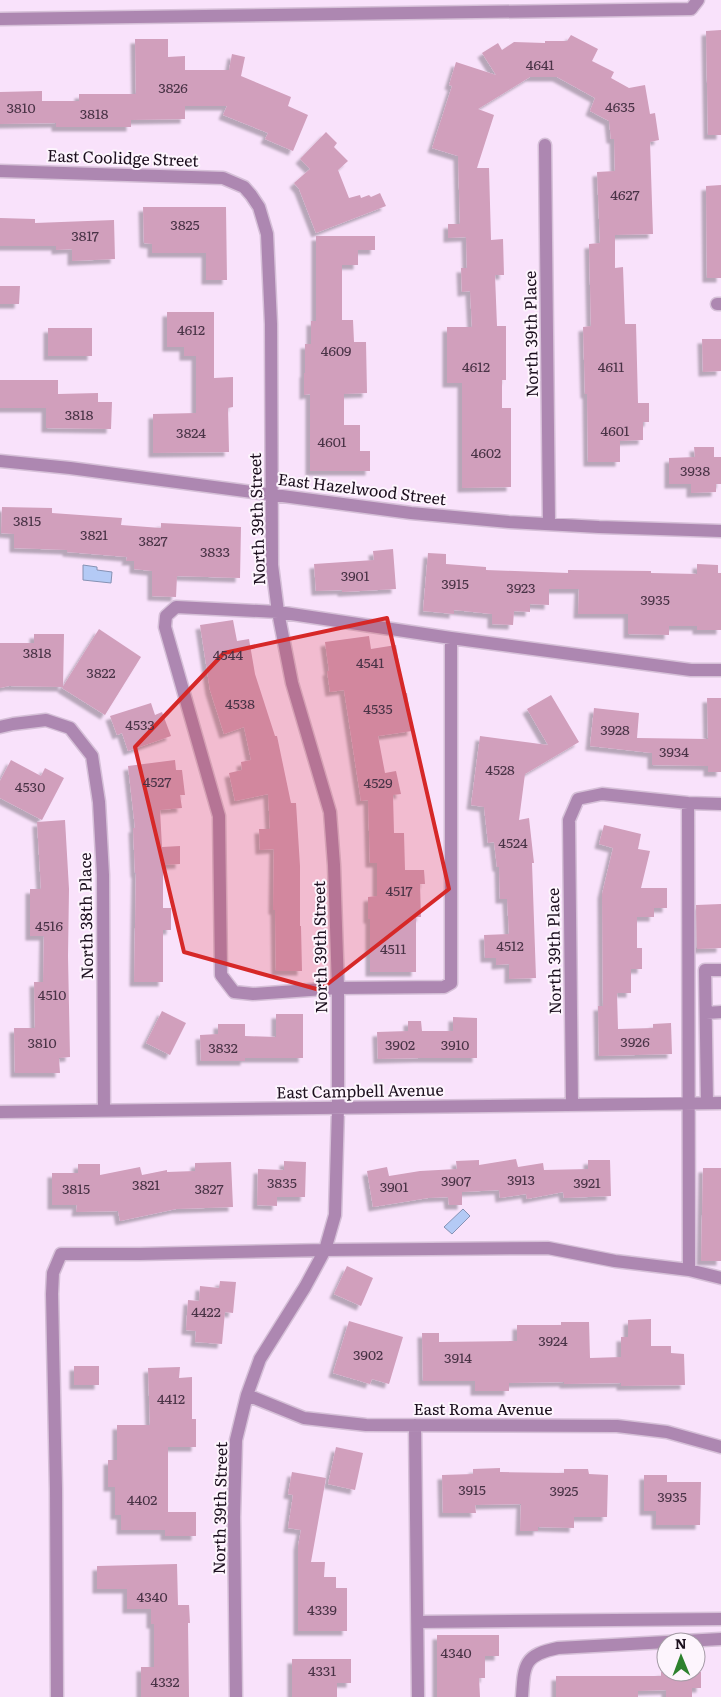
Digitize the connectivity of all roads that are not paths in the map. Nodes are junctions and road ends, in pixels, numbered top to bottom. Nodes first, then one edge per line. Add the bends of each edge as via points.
1 (698, 0) edge
2 (0, 19) edge
3 (545, 145) dead end
4 (0, 171) edge
5 (244, 187) joint
6 (0, 461) edge
7 (271, 494) junction
8 (549, 523) junction
9 (721, 532) edge
10 (278, 612) junction
11 (451, 638) junction
12 (721, 670) edge
13 (0, 727) edge
14 (688, 803) junction
15 (721, 804) edge
16 (721, 970) edge
17 (338, 988) junction
18 (721, 1012) edge
19 (706, 1013) junction
20 (689, 1103) junction
21 (707, 1103) junction
22 (721, 1103) edge
23 (572, 1105) junction
24 (338, 1108) junction
25 (104, 1111) junction
26 (0, 1112) edge
27 (325, 1250) junction
28 (689, 1270) junction
29 (721, 1278) edge
30 (247, 1395) junction
31 (415, 1425) junction
32 (721, 1447) edge
33 (721, 1619) edge
34 (418, 1622) junction
35 (721, 1639) edge
36 (57, 1697) edge
37 (236, 1697) edge
38 (418, 1697) edge
39 (522, 1697) edge

1 - 2 street via 690,8
3 - 8 street, North 39th Place
4 - 5 street, East Coolidge Street via 202,176 223,178
5 - 7 street, North 39th Street via 258,207 267,234
6 - 7 street, East Hazelwood Street
7 - 8 street, East Hazelwood Street via 411,513
7 - 10 street, North 39th Street via 272,565
8 - 9 street, East Hazelwood Street
10 - 11 street
10 - 17 street, North 39th Street via 292,683 330,812
10 - 17 street via 176,607 166,616 165,627 219,816 221,975 234,992 253,994
11 - 12 street via 691,670
11 - 17 street via 451,983 444,987
13 - 25 street, North 38th Place via 46,720 70,728 92,756 99,802 103,874
14 - 15 street
14 - 20 street
14 - 23 street, North 39th Place via 602,794 578,798 569,820
16 - 19 street via 705,970
17 - 24 street, North 39th Street
18 - 19 street
19 - 21 street
20 - 21 street, East Campbell Avenue
20 - 23 street, East Campbell Avenue
20 - 28 street
21 - 22 street, East Campbell Avenue
23 - 24 street, East Campbell Avenue
24 - 25 street, East Campbell Avenue
24 - 27 street, North 39th Street via 335,1215
25 - 26 street, East Campbell Avenue
27 - 28 street via 548,1248 615,1261
27 - 30 street, North 39th Street via 260,1359
27 - 36 street via 62,1254 53,1273 52,1294
28 - 29 street
30 - 31 street, East Roma Avenue via 304,1418 366,1425
30 - 37 street, North 39th Street via 236,1440
31 - 32 street, East Roma Avenue via 617,1426 667,1432
31 - 34 street
33 - 34 street
34 - 38 street
35 - 39 street via 547,1650 533,1656 527,1663

